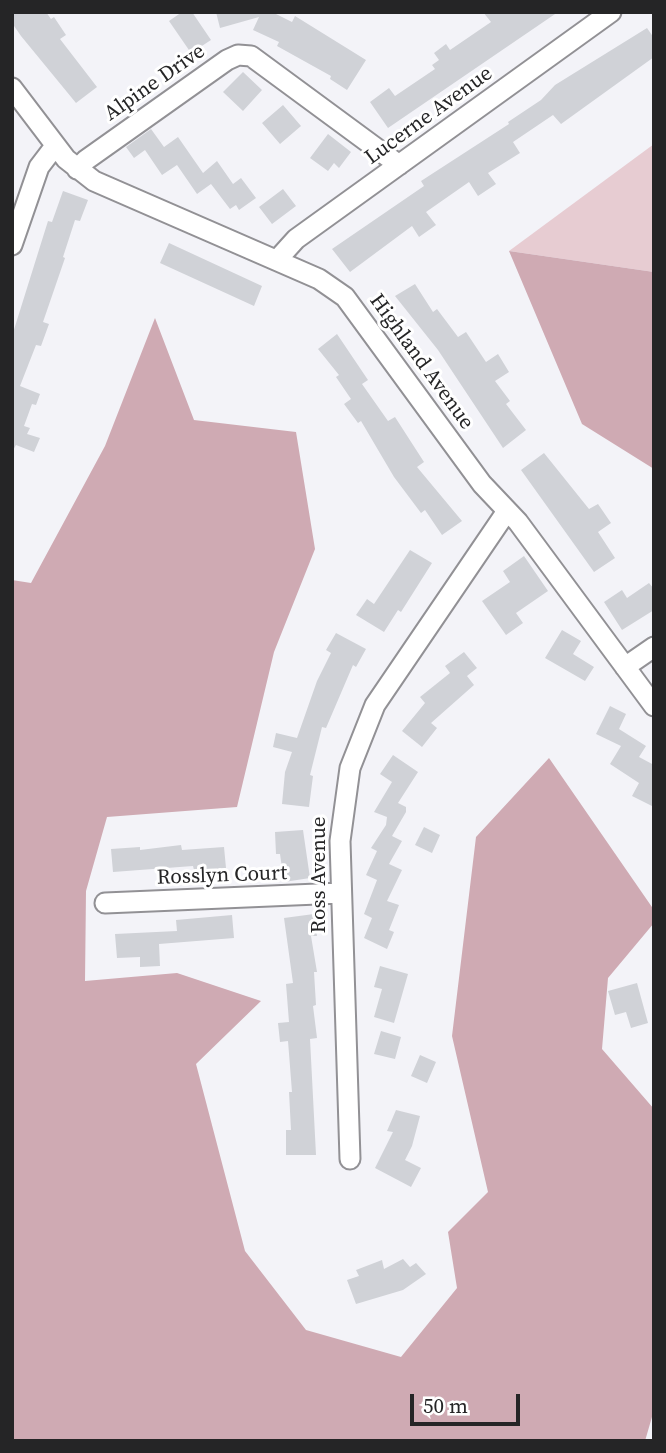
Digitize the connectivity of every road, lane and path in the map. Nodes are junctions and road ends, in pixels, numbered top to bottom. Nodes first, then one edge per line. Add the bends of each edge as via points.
1 (611, 12) edge
2 (12, 88) edge
3 (55, 146) junction
4 (399, 165) junction
5 (77, 169) junction
6 (12, 245) edge
7 (277, 260) junction
8 (507, 511) junction
9 (654, 647) edge
10 (625, 667) junction
11 (654, 706) edge
12 (341, 893) junction
13 (105, 903) dead end
14 (350, 1159) dead end

1 - 4 street, Lucerne Avenue
2 - 3 street, Highland Avenue
3 - 5 street, Highland Avenue
3 - 6 street via 39,167
4 - 5 street, Alpine Drive via 251,56 238,55 178,93
4 - 7 street, Lucerne Avenue via 296,239
5 - 7 street, Highland Avenue via 94,181
7 - 8 street, Highland Avenue via 345,297 482,484
8 - 10 street, Highland Avenue
8 - 12 street, Ross Avenue via 403,660 358,742 343,803
9 - 10 street
10 - 11 street, Highland Avenue
12 - 13 street, Rosslyn Court
12 - 14 street, Ross Avenue

